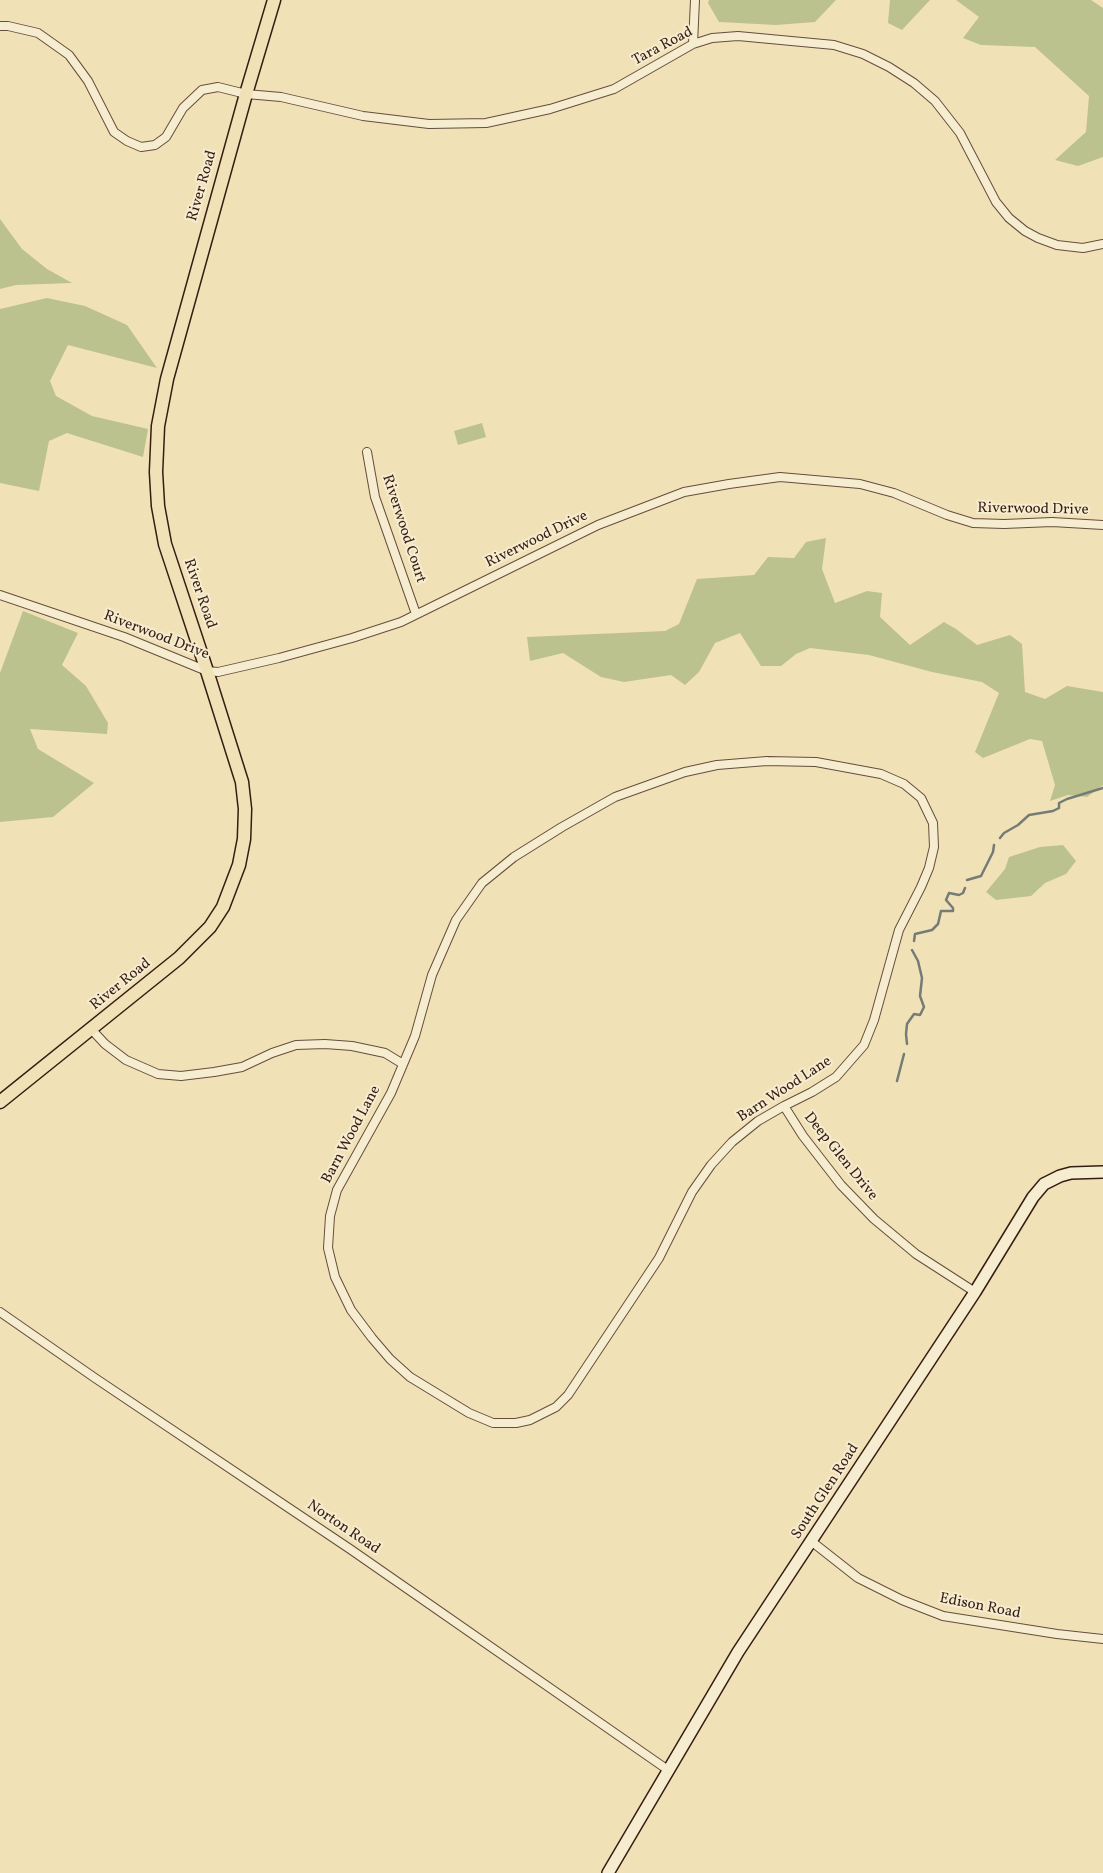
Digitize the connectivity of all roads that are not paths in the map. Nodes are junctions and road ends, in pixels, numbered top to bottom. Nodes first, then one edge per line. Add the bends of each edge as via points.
1 (274, 0) edge
2 (695, 0) edge
3 (0, 26) edge
4 (693, 44) junction
5 (246, 94) junction
6 (1103, 244) edge
7 (367, 452) dead end
8 (1103, 525) edge
9 (0, 595) edge
10 (416, 614) junction
11 (207, 671) junction
12 (92, 1030) junction
13 (403, 1064) junction
14 (0, 1102) edge
15 (784, 1106) junction
16 (1103, 1172) edge
17 (975, 1292) junction
18 (0, 1312) edge
19 (811, 1541) junction
20 (1103, 1638) edge
21 (668, 1770) junction
22 (608, 1873) edge

1 - 5 main road, River Road
2 - 4 street
3 - 5 street, Tara Road via 38,33 69,55 88,81 114,132 141,147 155,145 166,137 184,108 202,90 218,88
4 - 5 street, Tara Road via 614,89 550,109 486,123 429,124 363,116 281,97
4 - 6 street, Tara Road via 712,38 738,36 834,45 889,66 936,101 960,133 992,195 1009,218 1025,231 1058,245 1083,248
5 - 11 main road, River Road via 158,426 156,472 164,544
7 - 10 street, Riverwood Court via 375,497
8 - 10 street, Riverwood Drive via 973,523 894,493 860,484 768,478 684,492 607,521
9 - 11 street, Riverwood Drive via 124,637
10 - 11 street, Riverwood Drive via 352,638 279,658 218,672
11 - 12 main road, River Road via 242,782 244,839 239,866 224,906 210,927 179,958
12 - 13 street via 126,1060 158,1074 181,1076 242,1067 296,1046 325,1044 385,1054
12 - 14 main road, River Road
13 - 15 street, Barn Wood Lane via 387,1100 337,1190 330,1216 328,1248 335,1277 351,1310 390,1359 439,1396 493,1422 530,1420 556,1407 568,1395 659,1258 692,1192 711,1165 732,1142
13 - 15 street, Barn Wood Lane via 426,1003 432,975 456,920 482,883 514,857 562,827 615,797 685,772 717,765 766,761 816,762 881,774 904,784 921,798 933,824 934,852 899,930 874,1020 864,1044 836,1077
15 - 17 street, Deep Glen Drive via 841,1185 874,1219 916,1254
16 - 17 main road, South Glen Road via 1066,1174 1049,1180 1040,1188
17 - 19 main road, South Glen Road
18 - 21 street, Norton Road via 358,1554
19 - 20 street, Edison Road via 858,1578 943,1616
19 - 21 main road, South Glen Road via 738,1652
21 - 22 main road, South Glen Road

